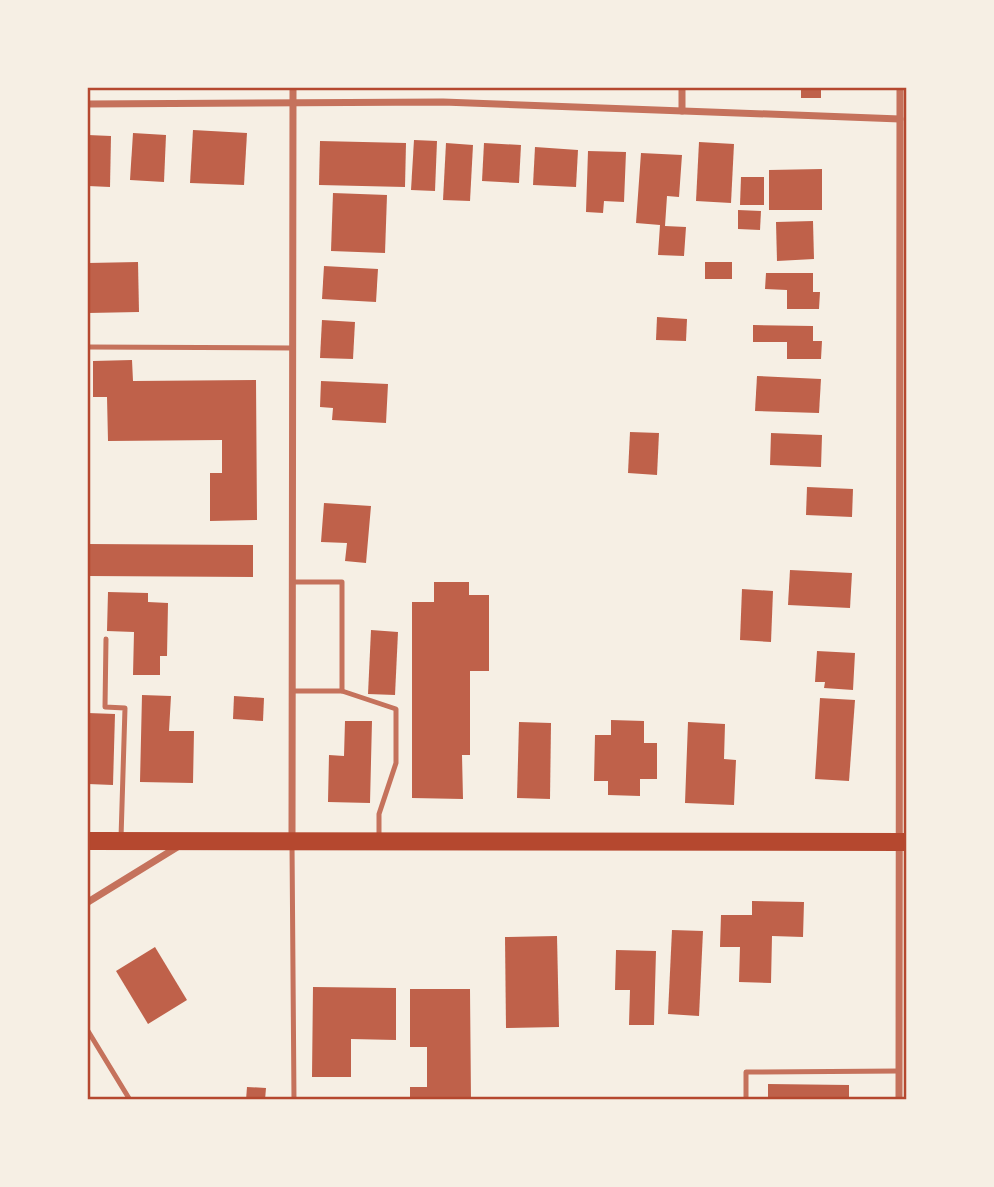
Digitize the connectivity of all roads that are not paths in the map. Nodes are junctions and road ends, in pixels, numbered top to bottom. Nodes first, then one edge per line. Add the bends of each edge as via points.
1 (293, 88) edge
2 (682, 88) edge
3 (900, 88) edge
4 (293, 102) junction
5 (88, 104) edge
6 (682, 111) junction
7 (900, 119) junction
8 (88, 346) edge
9 (292, 348) junction
10 (293, 582) junction
11 (106, 639) dead end
12 (293, 691) junction
13 (342, 691) junction
14 (380, 840) junction
15 (88, 841) edge
16 (121, 841) junction
17 (189, 841) junction
18 (292, 841) junction
19 (903, 842) edge
20 (88, 902) edge
21 (88, 1031) edge
22 (899, 1071) junction
23 (130, 1100) edge
24 (294, 1100) edge
25 (746, 1100) edge
26 (899, 1100) edge

1 - 4 street
2 - 6 street
3 - 7 street
4 - 5 street
4 - 6 street
4 - 9 street
6 - 7 street
7 - 19 street
8 - 9 lane
9 - 10 street
10 - 12 street
10 - 13 lane via 342,582
11 - 16 lane via 105,707 125,708
12 - 13 lane
12 - 18 street
13 - 14 lane via 396,709 396,762 379,814
14 - 18 main road
14 - 19 main road
15 - 16 main road
16 - 17 main road
17 - 18 main road
17 - 20 street
18 - 24 lane
19 - 22 street
21 - 23 lane
22 - 25 lane via 746,1072
22 - 26 street

